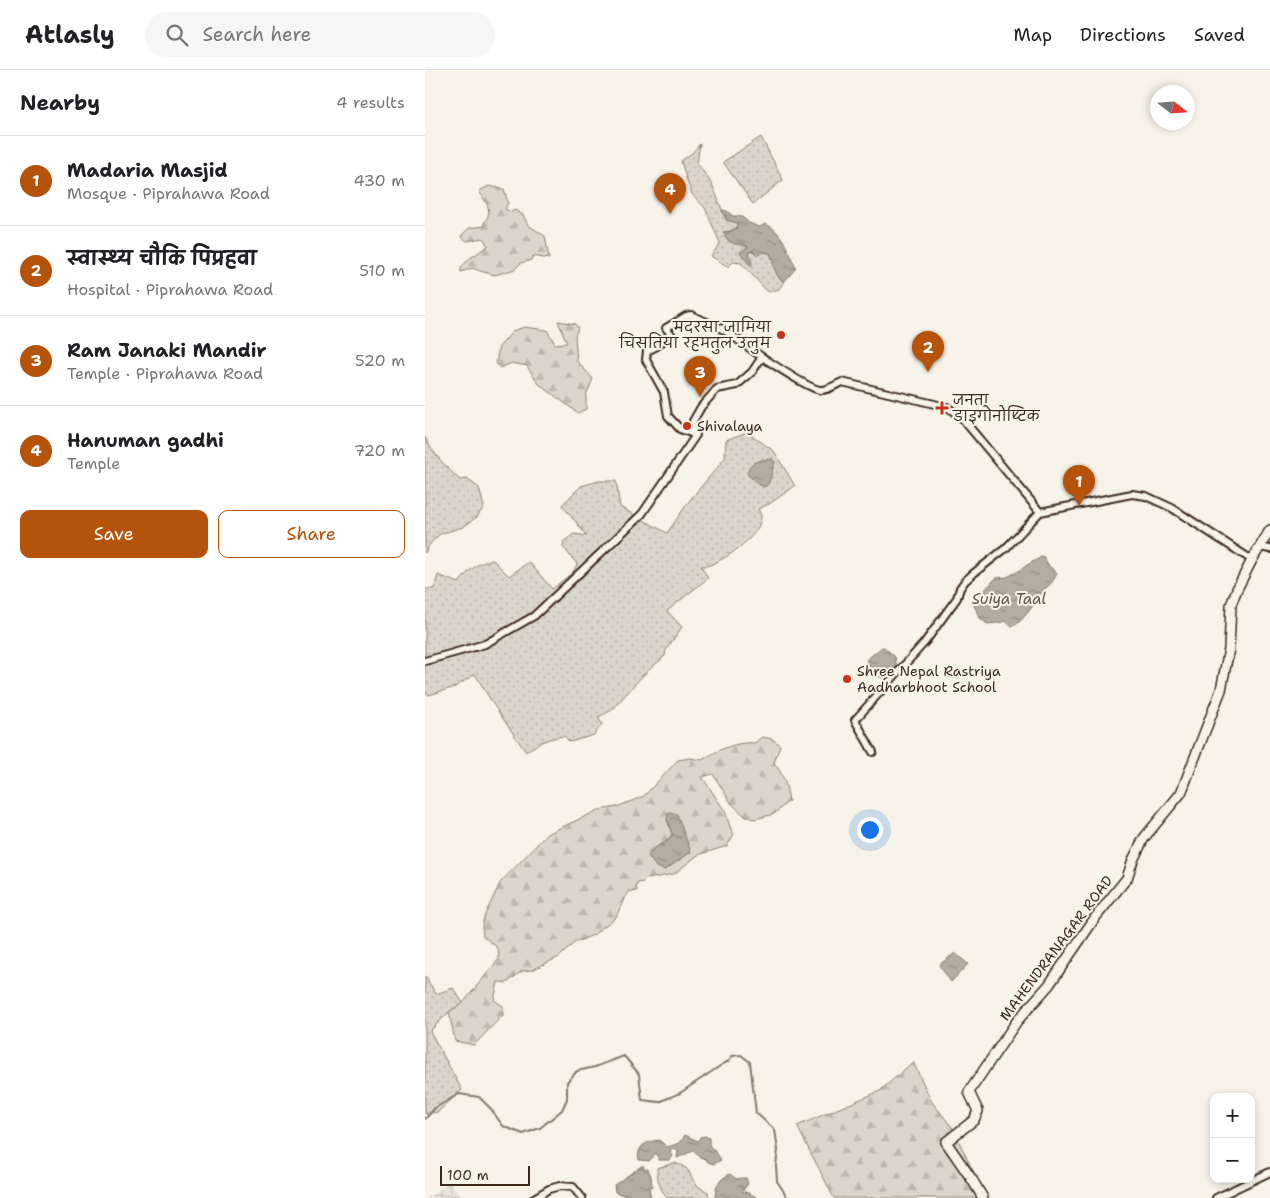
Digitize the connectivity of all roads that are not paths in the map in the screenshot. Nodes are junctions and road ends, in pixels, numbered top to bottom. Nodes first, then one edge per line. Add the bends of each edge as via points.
1 (762, 357) junction
2 (696, 435) junction
3 (1039, 512) junction
4 (1270, 530) edge
5 (1259, 547) junction
6 (1270, 549) edge
7 (1252, 560) junction
8 (425, 661) edge
9 (873, 752) dead end
10 (1270, 1172) edge
11 (534, 1198) edge
12 (582, 1198) edge
13 (983, 1198) edge
14 (1216, 1198) edge

1 - 2 street via 752,372 737,385 717,389 701,407 693,421
1 - 2 street via 724,330 691,315 666,328 671,334 647,351 646,360 664,392 668,416 680,429
1 - 3 street via 819,390 842,382 947,407 961,417
2 - 8 street via 642,514 534,616 485,644
3 - 7 street via 1133,494 1146,496 1172,508
3 - 9 street via 1006,548 965,581 957,598 925,642 855,720
4 - 5 street, MAHENDRANAGAR ROAD
5 - 6 street
5 - 7 street, MAHENDRANAGAR ROAD
7 - 13 street, MAHENDRANAGAR ROAD via 1231,605 1229,649 1221,690 1181,793 1144,838 1127,878 1049,985 1017,1021 969,1092 978,1111 974,1120 946,1142
10 - 14 street
11 - 12 street via 560,1186 573,1187

